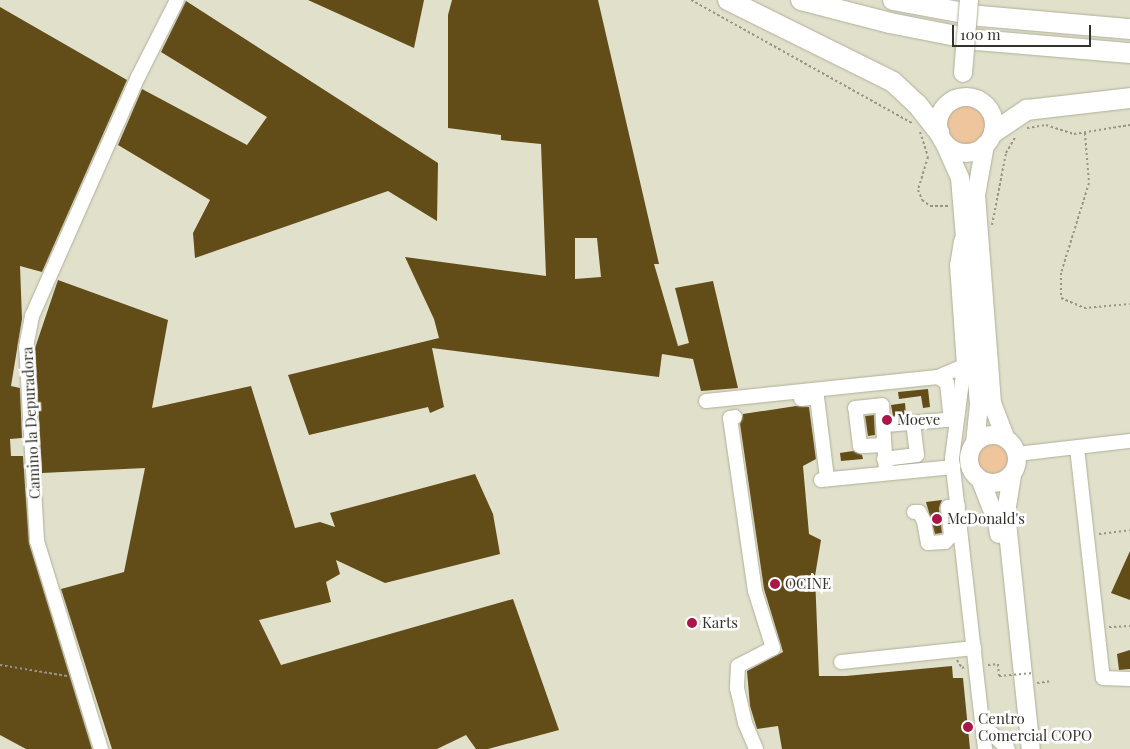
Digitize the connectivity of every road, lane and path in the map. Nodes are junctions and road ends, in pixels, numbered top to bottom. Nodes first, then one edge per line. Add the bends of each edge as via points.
1 (177, 0) edge
2 (691, 0) edge
3 (728, 0) edge
4 (801, 0) edge
5 (893, 0) edge
6 (969, 0) edge
7 (1130, 29) edge
8 (1130, 52) edge
9 (963, 76) junction
10 (1130, 98) edge
11 (978, 99) junction
12 (948, 104) junction
13 (1130, 125) edge
14 (1085, 133) junction
15 (942, 137) junction
16 (989, 139) junction
17 (962, 205) junction
18 (964, 223) junction
19 (992, 227) dead end
20 (1130, 304) edge
21 (964, 366) junction
22 (938, 377) junction
23 (706, 400) dead end
24 (735, 417) dead end
25 (954, 420) junction
26 (913, 423) junction
27 (886, 425) junction
28 (1005, 437) junction
29 (1130, 441) edge
30 (975, 442) junction
31 (882, 445) junction
32 (1077, 448) junction
33 (1017, 454) junction
34 (884, 459) junction
35 (953, 467) junction
36 (886, 473) junction
37 (1012, 475) junction
38 (981, 480) junction
39 (743, 503) junction
40 (958, 506) junction
41 (914, 512) dead end
42 (1130, 530) edge
43 (1087, 535) junction
44 (1130, 626) edge
45 (1097, 628) junction
46 (974, 648) junction
47 (841, 662) dead end
48 (0, 665) edge
49 (989, 665) dead end
50 (1033, 673) dead end
51 (79, 678) junction
52 (1130, 679) edge
53 (1052, 681) dead end
54 (1034, 683) dead end
55 (982, 724) junction
56 (102, 749) edge
57 (756, 749) edge
58 (985, 749) edge
59 (1008, 749) edge
60 (1021, 749) edge
61 (1031, 749) edge

1 - 51 street, Camino la Depuradora via 134,86 32,316 26,347 37,541
2 - 17 path via 910,122 919,129 928,157 919,178 918,190 922,200 936,207
3 - 15 highway via 893,82 917,104
4 - 8 highway via 890,23 977,40
5 - 7 highway via 980,16
6 - 9 main road, bridge
9 - 11 main road via 968,92
9 - 12 main road via 958,92
10 - 16 highway via 1027,110
11 - 12 main road via 962,97
11 - 16 main road via 990,109
12 - 15 main road via 939,117
13 - 14 path
14 - 19 path via 1074,134 1046,125 1020,129 1006,153
14 - 20 path via 1089,183 1061,274 1061,298 1084,308
15 - 16 main road via 959,152 978,150
15 - 17 main road via 960,178
16 - 28 main road via 976,195 992,404
17 - 18 main road
18 - 21 street via 957,265
18 - 30 main road via 979,405
21 - 22 street
21 - 25 street
22 - 23 street
22 - 25 street via 947,383
24 - 39 street via 730,418
25 - 26 street
25 - 35 street
26 - 27 street
26 - 34 street via 917,455
27 - 31 street
27 - 31 street via 882,406 855,408 860,446
28 - 30 main road via 989,435
28 - 33 main road
29 - 32 street
30 - 38 main road via 968,463
31 - 34 street
32 - 33 street
32 - 43 street
33 - 37 main road
34 - 36 street
35 - 36 street
35 - 40 street
36 - 39 street via 824,480 818,397 744,404 736,409 746,500
37 - 38 main road via 997,483
37 - 61 main road via 1006,513
38 - 60 main road via 998,522
39 - 57 street via 755,591 772,648 738,666 737,688 745,723
40 - 41 street via 948,507 951,536 945,542 928,543 924,521 918,512
40 - 46 street
42 - 43 path
43 - 45 street
44 - 45 path
45 - 52 street via 1104,678
46 - 47 street
46 - 55 street
48 - 51 path
49 - 50 path, bridge via 998,664 1000,676
51 - 56 street, Camino la Depuradora
53 - 54 path
55 - 58 street
55 - 59 street

